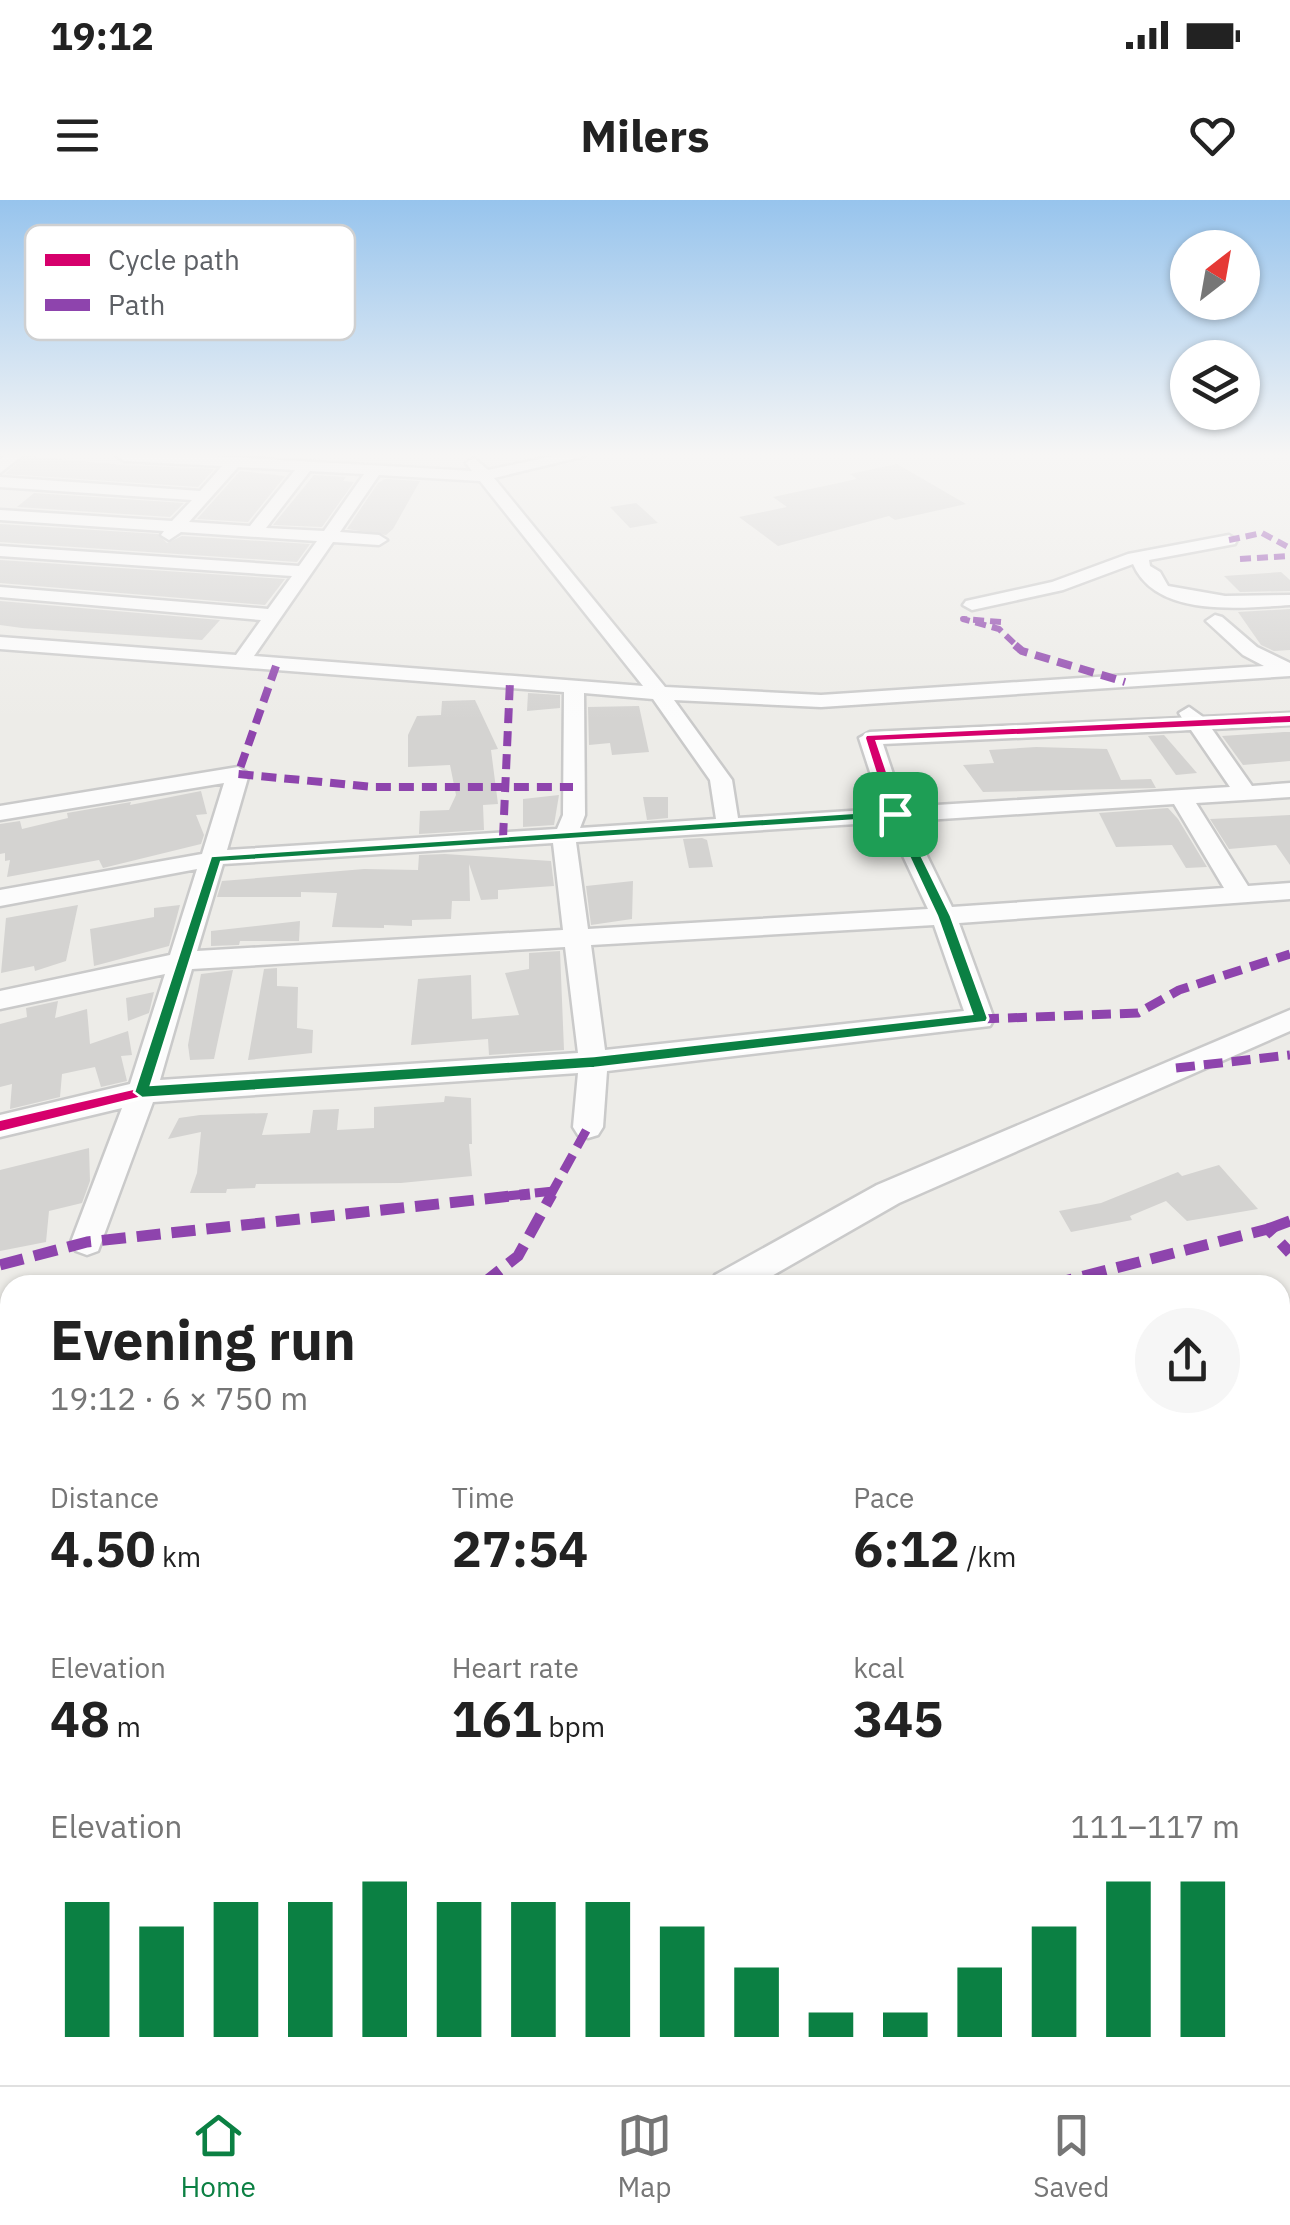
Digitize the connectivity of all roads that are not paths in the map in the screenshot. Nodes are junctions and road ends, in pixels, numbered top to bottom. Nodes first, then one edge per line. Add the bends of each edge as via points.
1 (160, 544) edge
2 (323, 544) edge
3 (537, 544) edge
4 (1208, 544) edge
5 (0, 551) edge
6 (1140, 557) junction
7 (304, 572) junction
8 (0, 592) edge
9 (113, 594) junction
10 (1290, 600) edge
11 (972, 605) dead end
12 (1213, 612) junction
13 (272, 614) junction
14 (0, 643) edge
15 (60, 648) junction
16 (240, 663) junction
17 (1290, 670) edge
18 (1213, 676) junction
19 (1164, 680) junction
20 (574, 686) junction
21 (659, 693) junction
22 (1290, 720) edge
23 (1196, 724) junction
24 (1290, 790) edge
25 (1244, 792) junction
26 (1180, 795) junction
27 (0, 812) edge
28 (895, 814) junction
29 (728, 824) junction
30 (566, 834) junction
31 (215, 859) junction
32 (1290, 890) edge
33 (1240, 894) junction
34 (0, 898) edge
35 (944, 916) junction
36 (577, 936) junction
37 (183, 961) junction
38 (0, 1000) edge
39 (1290, 1020) edge
40 (594, 1062) junction
41 (142, 1092) junction
42 (0, 1126) edge
43 (588, 1128) dead end
44 (87, 1242) dead end
45 (744, 1275) edge

1 - 9 street
2 - 7 street
3 - 21 street
4 - 6 street
5 - 9 street
6 - 11 street
6 - 12 street via 1161,590
7 - 9 street
7 - 13 street
8 - 9 street
9 - 13 street
9 - 15 street
10 - 12 street
12 - 17 street via 1250,651
12 - 18 street
13 - 16 street
14 - 15 street
15 - 16 street
16 - 20 street
17 - 18 street
18 - 19 street
19 - 21 street via 821,700
19 - 23 street
20 - 21 street
20 - 30 street via 574,815
21 - 29 street via 721,780
22 - 23 street
23 - 25 street
23 - 28 street via 870,738
24 - 25 street
25 - 26 street
26 - 28 street
26 - 33 street
27 - 31 street via 238,774
28 - 29 street
28 - 35 street
29 - 30 street
30 - 31 street
30 - 36 street
31 - 34 street
31 - 37 street
32 - 33 street
33 - 35 street
35 - 36 street
35 - 40 street via 980,1018
36 - 37 street
36 - 40 street
37 - 38 street
37 - 41 street
39 - 45 street via 888,1194
40 - 41 street
40 - 43 street
41 - 42 street
41 - 44 street

